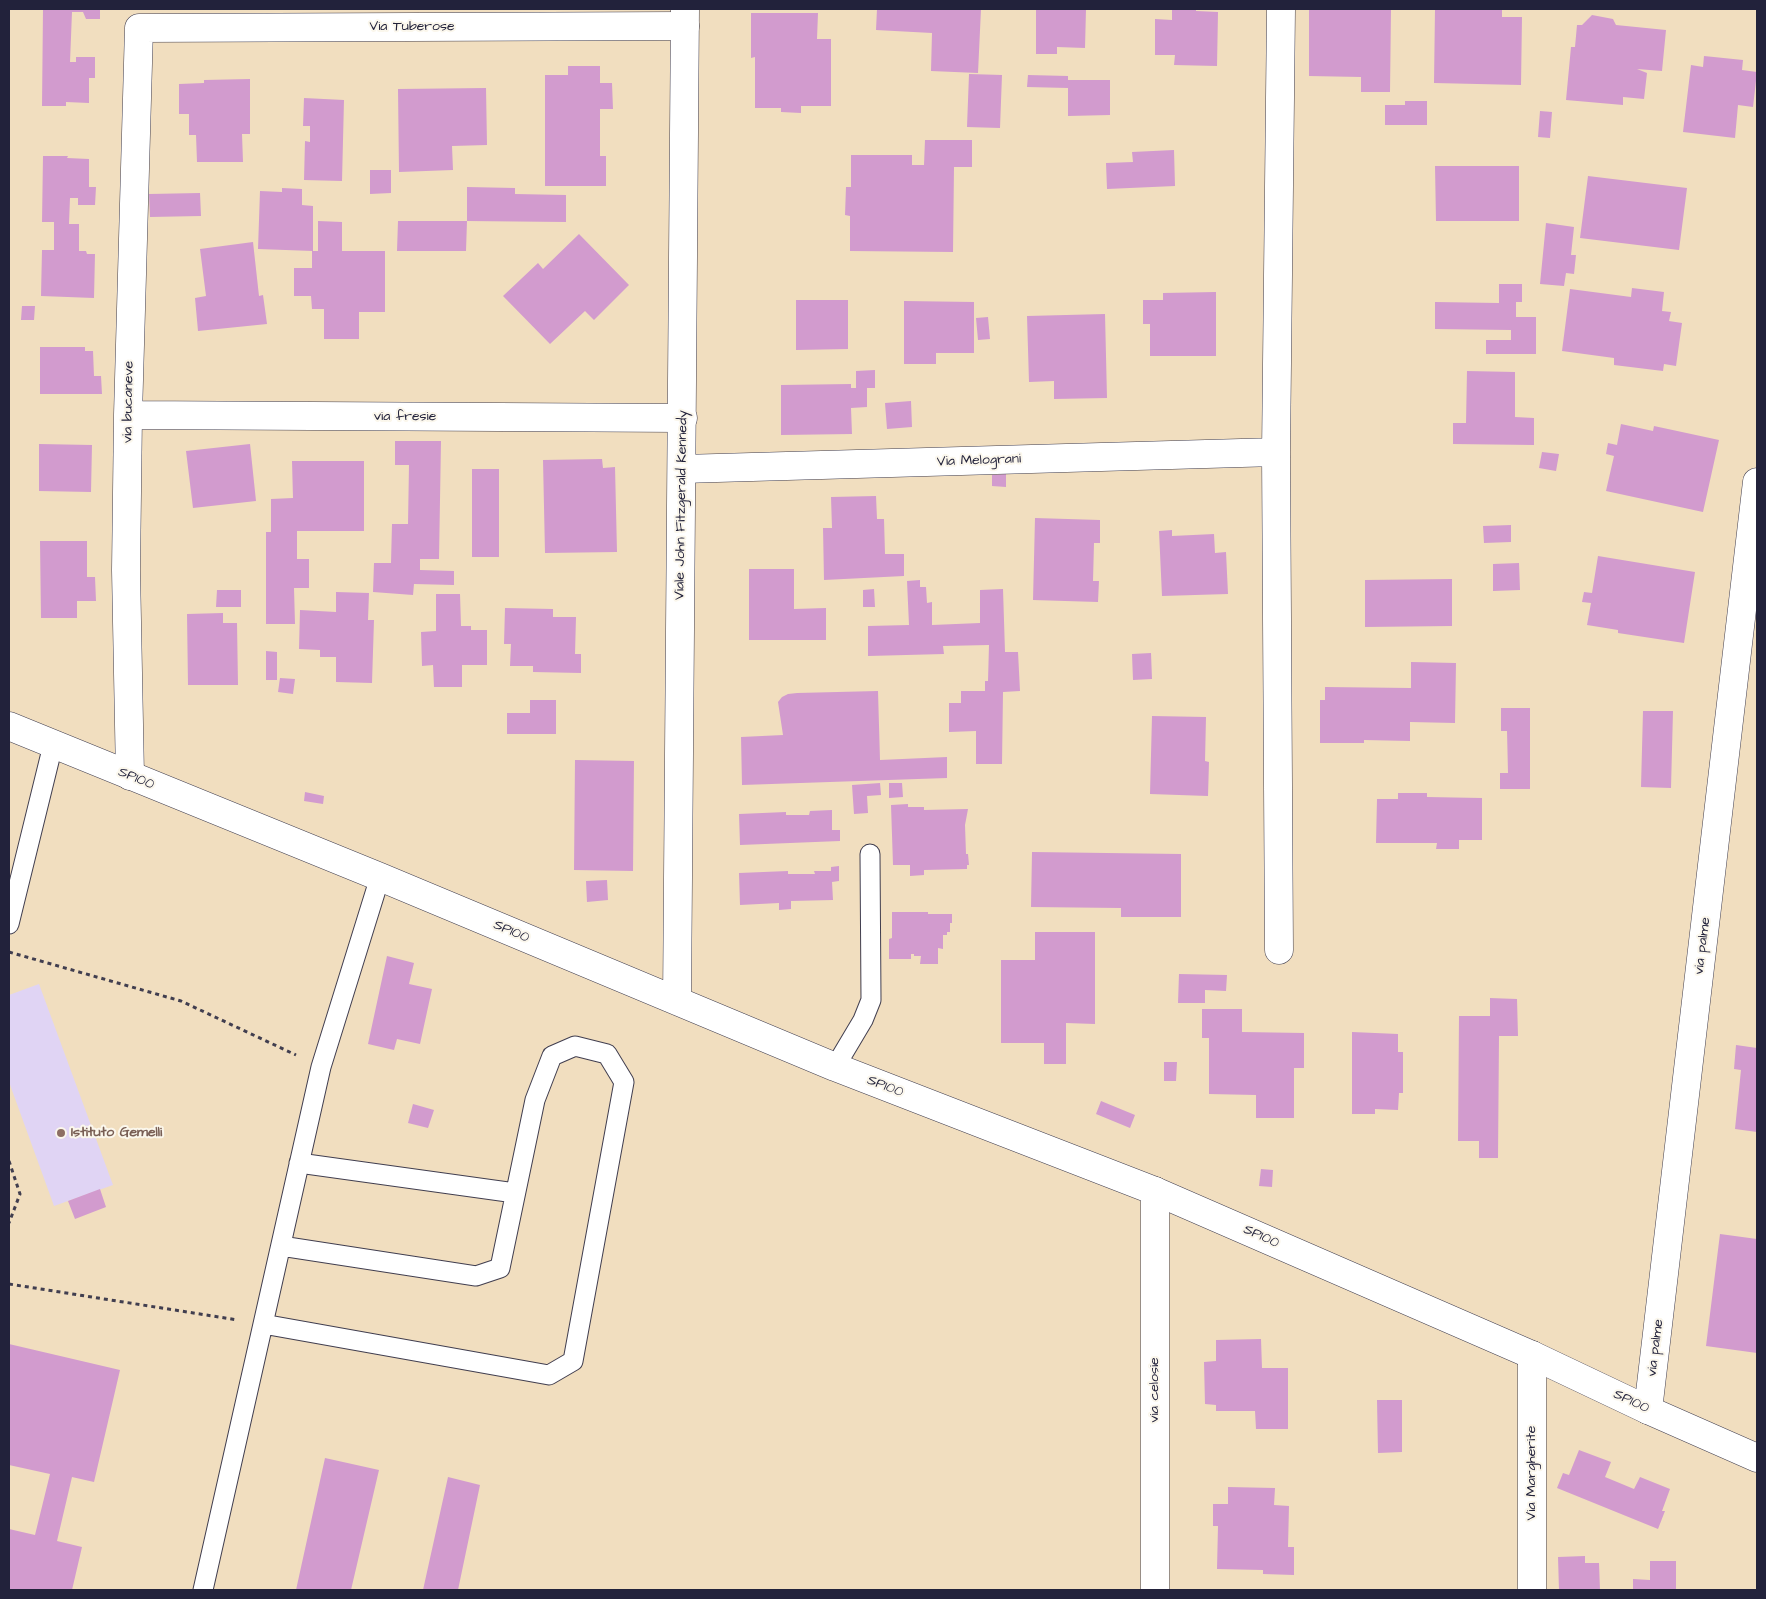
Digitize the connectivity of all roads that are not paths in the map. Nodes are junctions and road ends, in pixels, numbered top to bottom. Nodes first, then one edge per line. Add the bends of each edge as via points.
1 (1281, 9) edge
2 (685, 17) edge
3 (139, 28) joint
4 (128, 415) junction
5 (682, 418) junction
6 (1276, 452) junction
7 (682, 469) junction
8 (1757, 482) edge
9 (9, 726) edge
10 (53, 745) junction
11 (130, 776) junction
12 (870, 854) dead end
13 (380, 877) junction
14 (9, 924) edge
15 (1279, 950) dead end
16 (677, 1001) junction
17 (835, 1067) junction
18 (299, 1163) junction
19 (1155, 1191) junction
20 (515, 1193) junction
21 (281, 1246) junction
22 (264, 1324) junction
23 (1532, 1355) junction
24 (1648, 1410) junction
25 (1757, 1458) edge
26 (203, 1590) edge
27 (1155, 1590) edge
28 (1532, 1590) edge

1 - 6 street
2 - 3 street, Via Tuberose
2 - 5 street, Viale John Fitzgerald Kennedy
3 - 4 street, via bucaneve
4 - 5 street, via fresie
4 - 11 street, via bucaneve via 126,570
5 - 7 street, Viale John Fitzgerald Kennedy
6 - 7 street, Via Melograni
6 - 15 street
7 - 16 street, Viale John Fitzgerald Kennedy
8 - 24 street, via palme
9 - 10 street, SP100 / SP100
10 - 11 street, SP100 / SP100
10 - 14 lane
11 - 13 street, SP100 / SP100
12 - 17 lane via 871,1000
13 - 16 street, SP100 / SP100
13 - 18 lane via 321,1067
16 - 17 street, SP100 / SP100
17 - 19 street, SP100 / SP100
18 - 20 lane
18 - 21 lane
19 - 23 street, SP100 / SP100
19 - 27 street, via celosie
20 - 21 lane via 500,1268 476,1276
20 - 22 lane via 535,1100 552,1056 574,1046 607,1054 624,1082 573,1361 549,1375
21 - 22 lane
22 - 26 lane
23 - 24 street, SP100 / SP100
23 - 28 street, Via Margherite
24 - 25 street, SP100 / SP100

